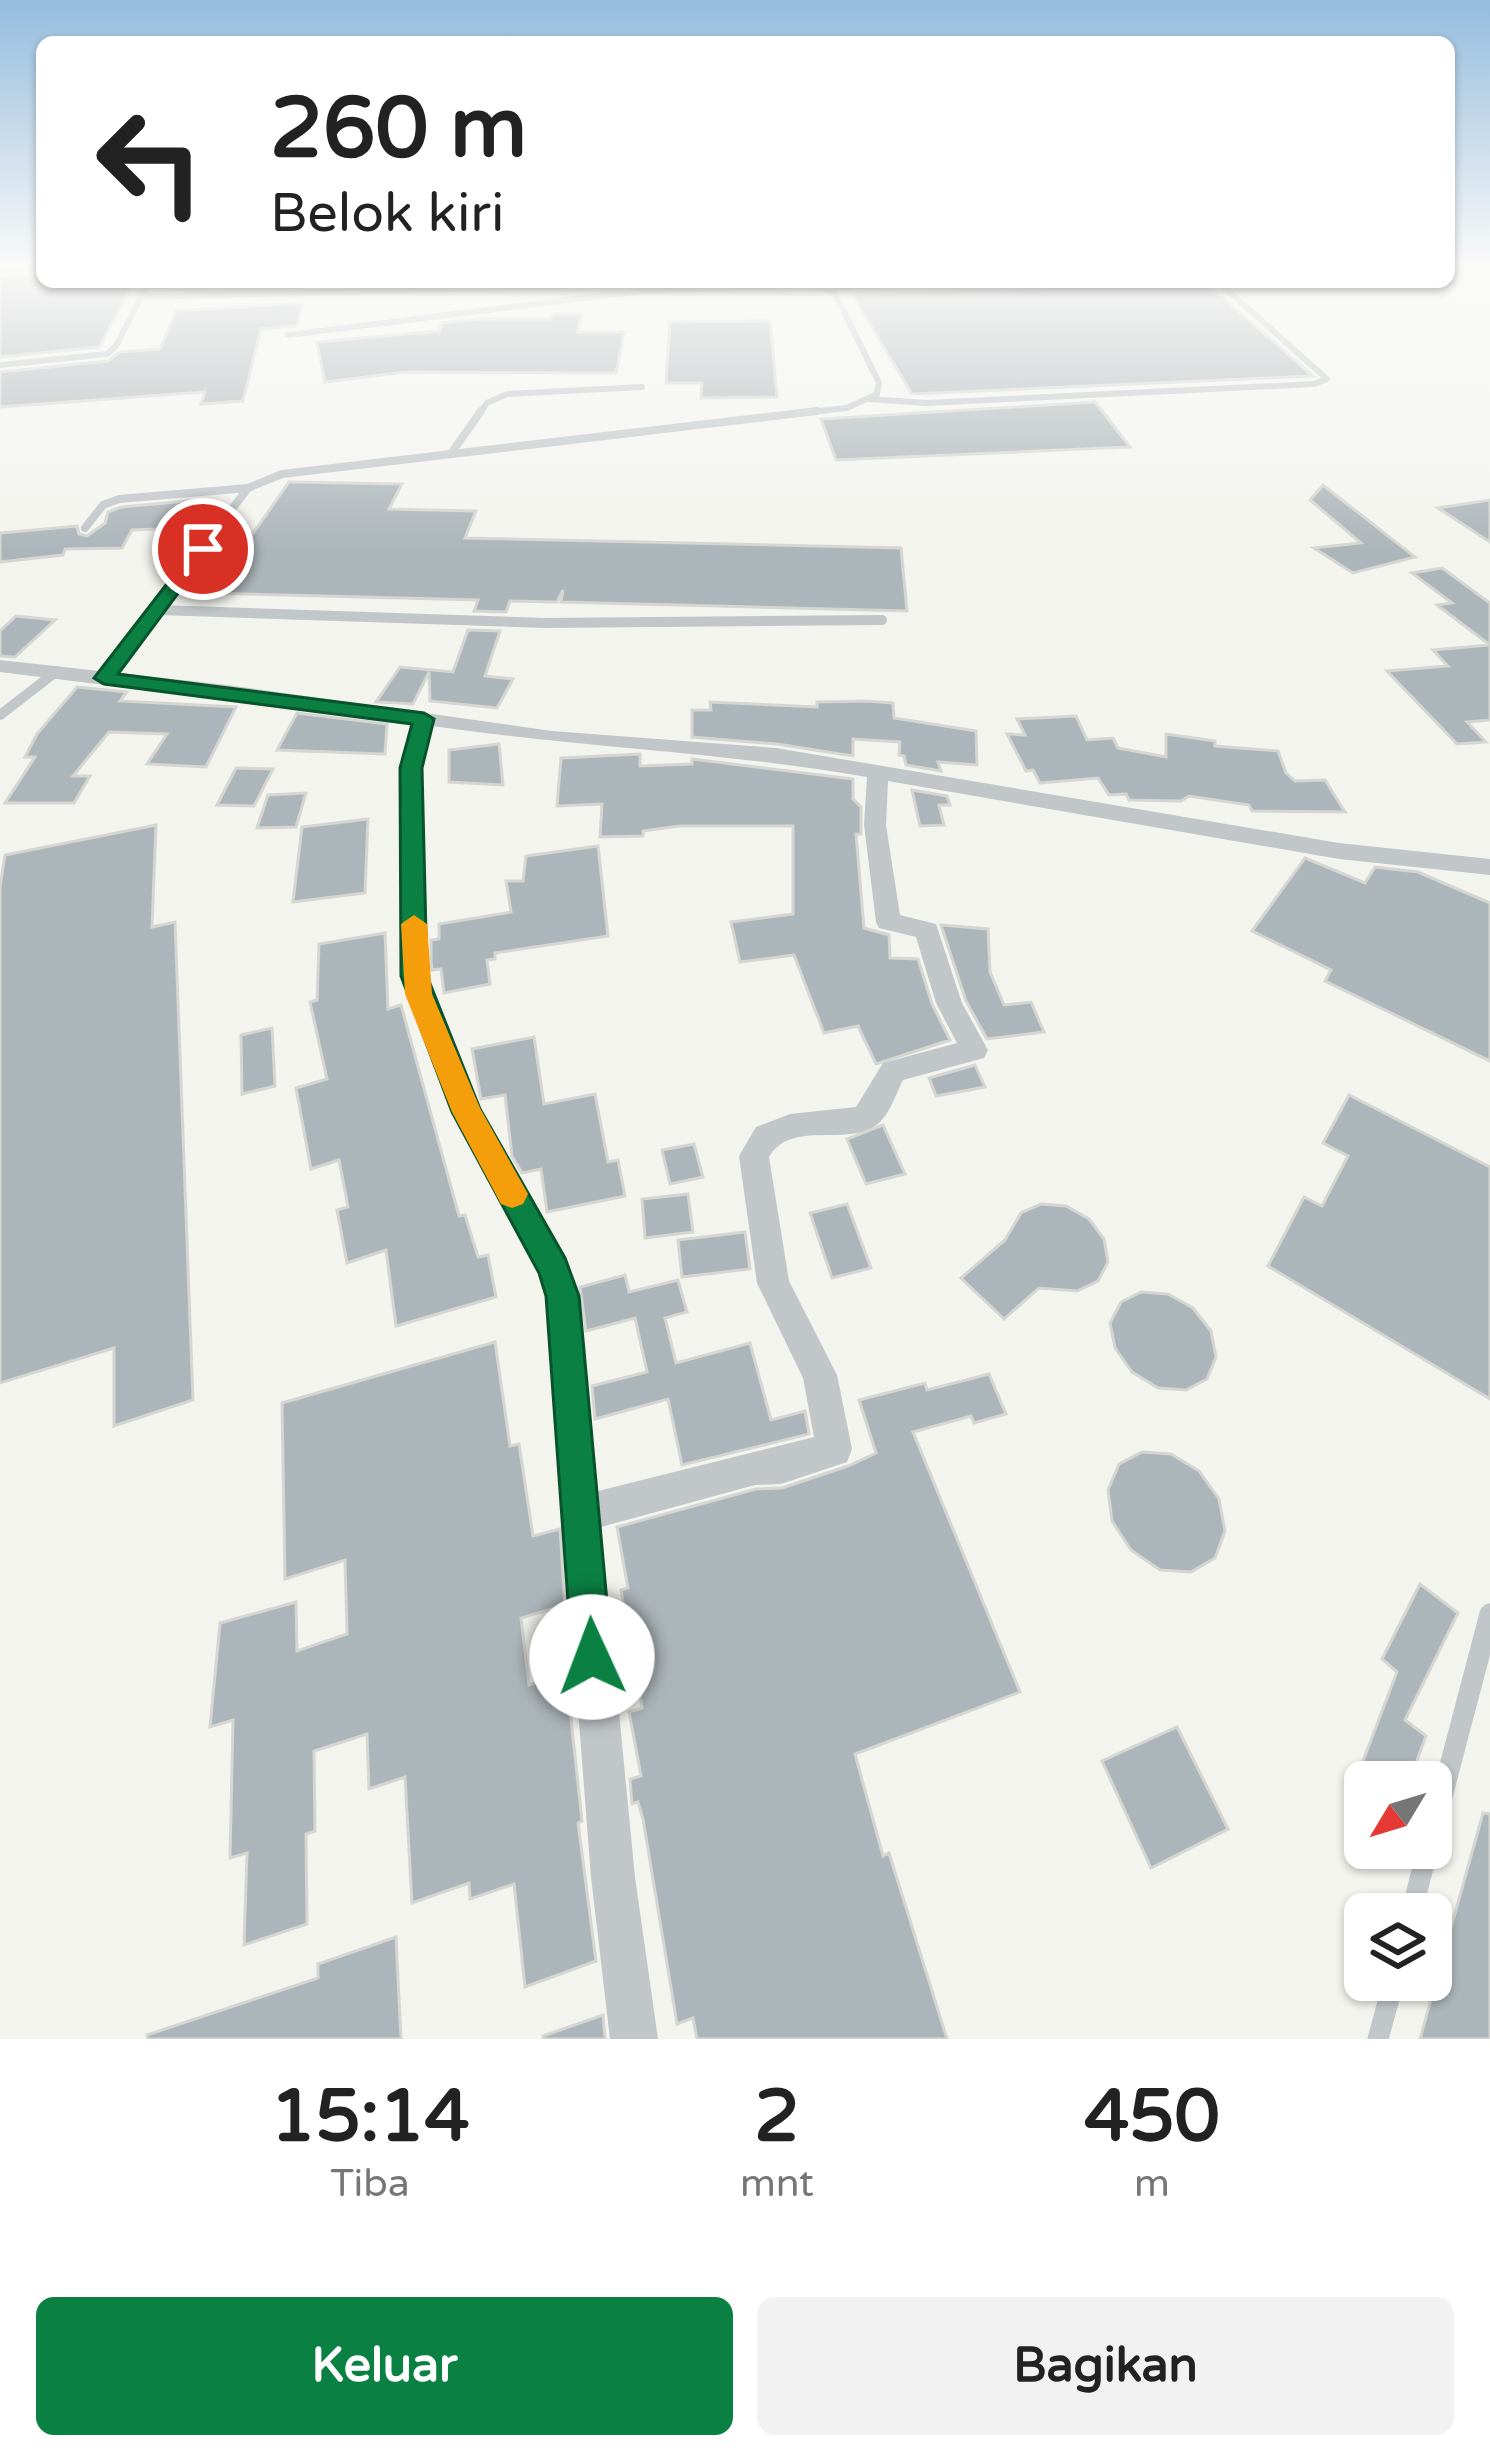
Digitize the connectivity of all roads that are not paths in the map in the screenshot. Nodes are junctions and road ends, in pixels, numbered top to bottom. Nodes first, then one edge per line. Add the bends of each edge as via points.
1 (47, 360) edge
2 (868, 360) edge
3 (1306, 360) edge
4 (0, 365) edge
5 (642, 387) dead end
6 (869, 399) junction
7 (452, 452) junction
8 (248, 488) junction
9 (85, 528) dead end
10 (158, 610) junction
11 (882, 620) dead end
12 (0, 666) edge
13 (57, 670) junction
14 (104, 678) junction
15 (0, 715) edge
16 (424, 719) junction
17 (878, 770) junction
18 (1490, 867) edge
19 (580, 1514) junction
20 (1490, 1614) edge
21 (1451, 1761) edge
22 (1388, 2001) edge
23 (634, 2039) edge
24 (1378, 2039) edge

1 - 4 lane
2 - 6 lane via 879,383
3 - 6 lane via 1327,379 926,403
5 - 7 lane via 507,394 487,404
6 - 7 lane via 767,420
7 - 8 lane via 282,474
8 - 9 lane via 119,499
8 - 10 lane
10 - 11 lane via 546,623
10 - 14 lane
12 - 13 street
13 - 14 street
13 - 15 lane
14 - 16 street
16 - 17 street
16 - 19 street via 411,768 414,976 467,1112 554,1269
17 - 18 street via 1339,851
17 - 19 street via 875,825 889,922 927,930 974,1050 893,1071 862,1119 790,1126 766,1136 754,1156 773,1283 820,1375 834,1449
19 - 23 street
20 - 21 lane
22 - 24 lane

